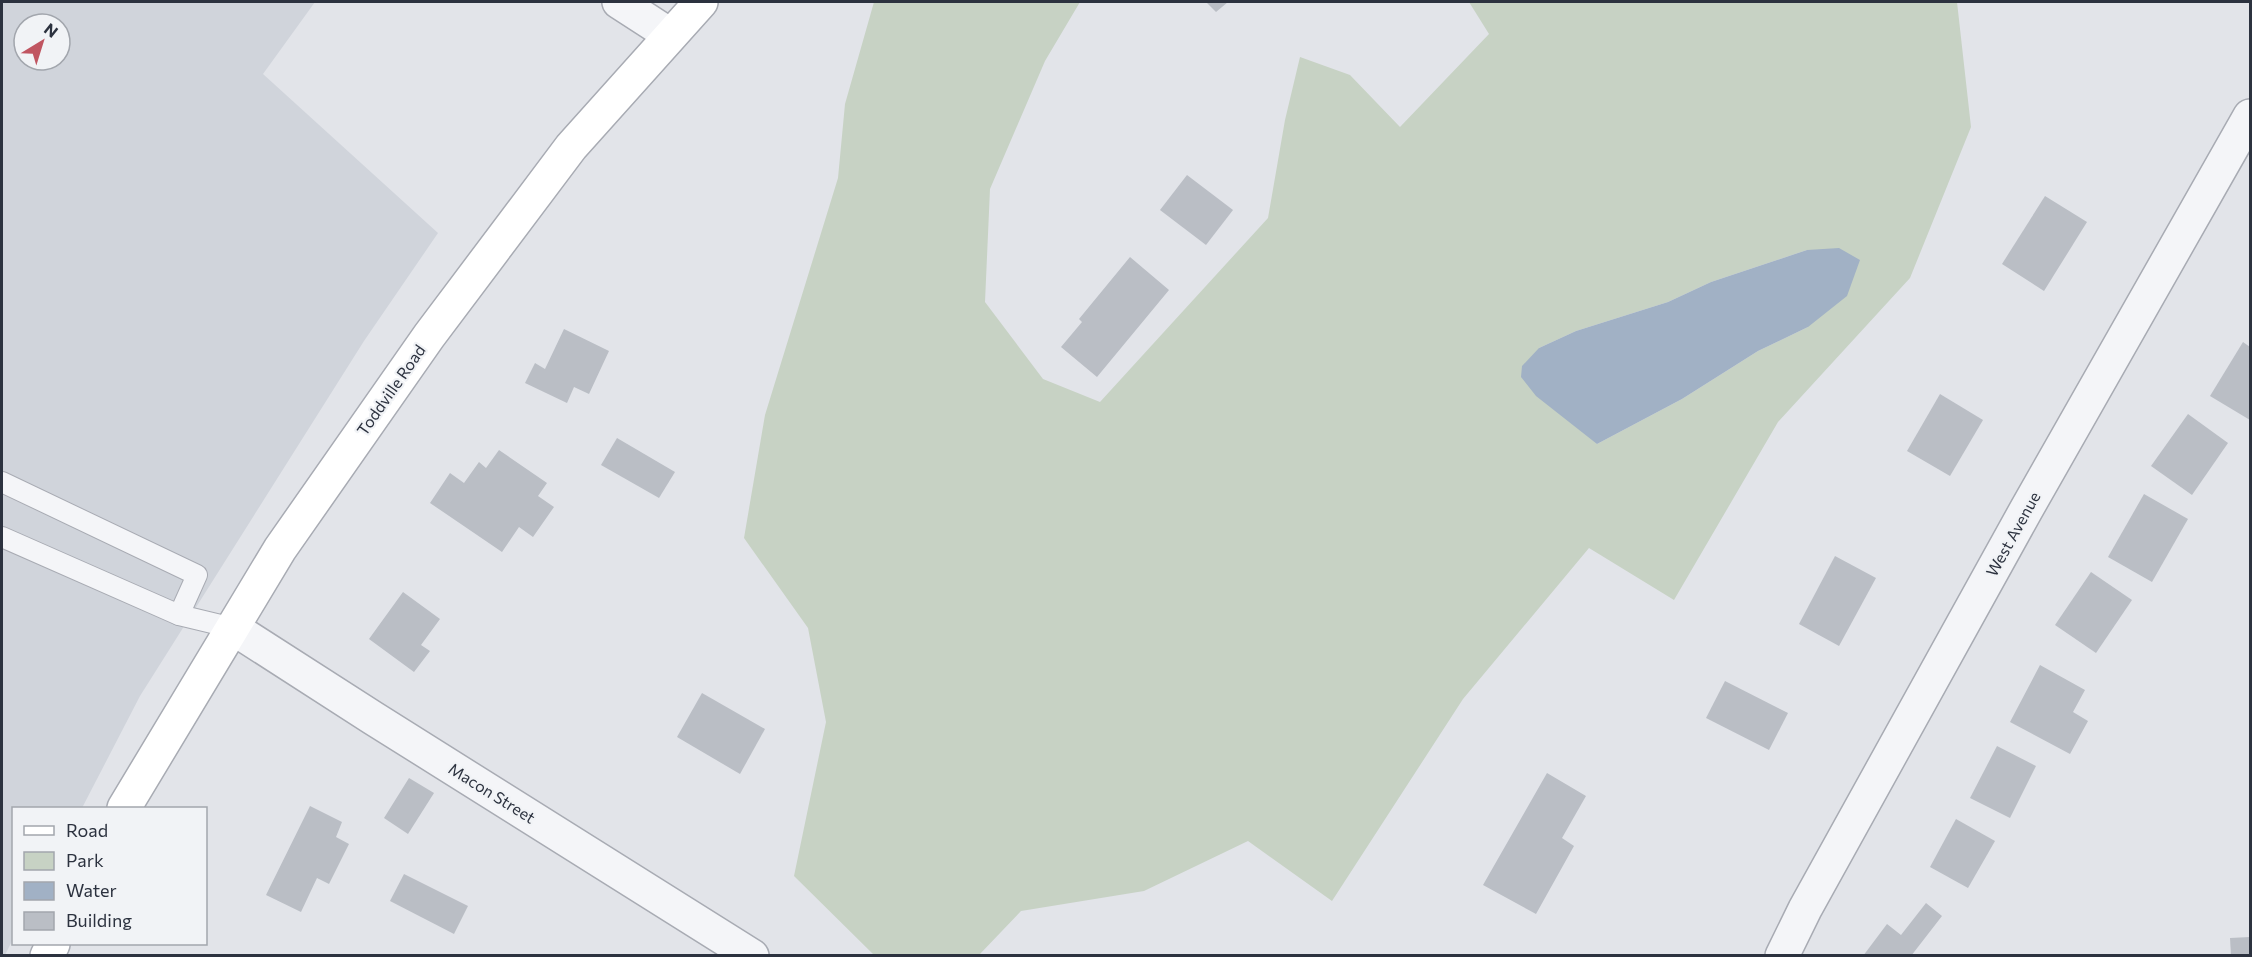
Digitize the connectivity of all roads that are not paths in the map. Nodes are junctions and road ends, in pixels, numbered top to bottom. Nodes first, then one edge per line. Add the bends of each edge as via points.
1 (619, 2) edge
2 (701, 2) edge
3 (670, 35) junction
4 (2250, 116) edge
5 (2, 482) edge
6 (2, 537) edge
7 (178, 615) junction
8 (233, 628) junction
9 (125, 807) edge
10 (752, 956) edge
11 (1782, 956) edge

1 - 3 street
2 - 3 street, Toddville Road
3 - 8 street, Toddville Road via 571,147 429,336 280,549
4 - 11 street, West Avenue via 2020,520
5 - 7 lane via 196,575
6 - 7 lane
7 - 8 lane
8 - 9 street, Toddville Road
8 - 10 street, Macon Street

